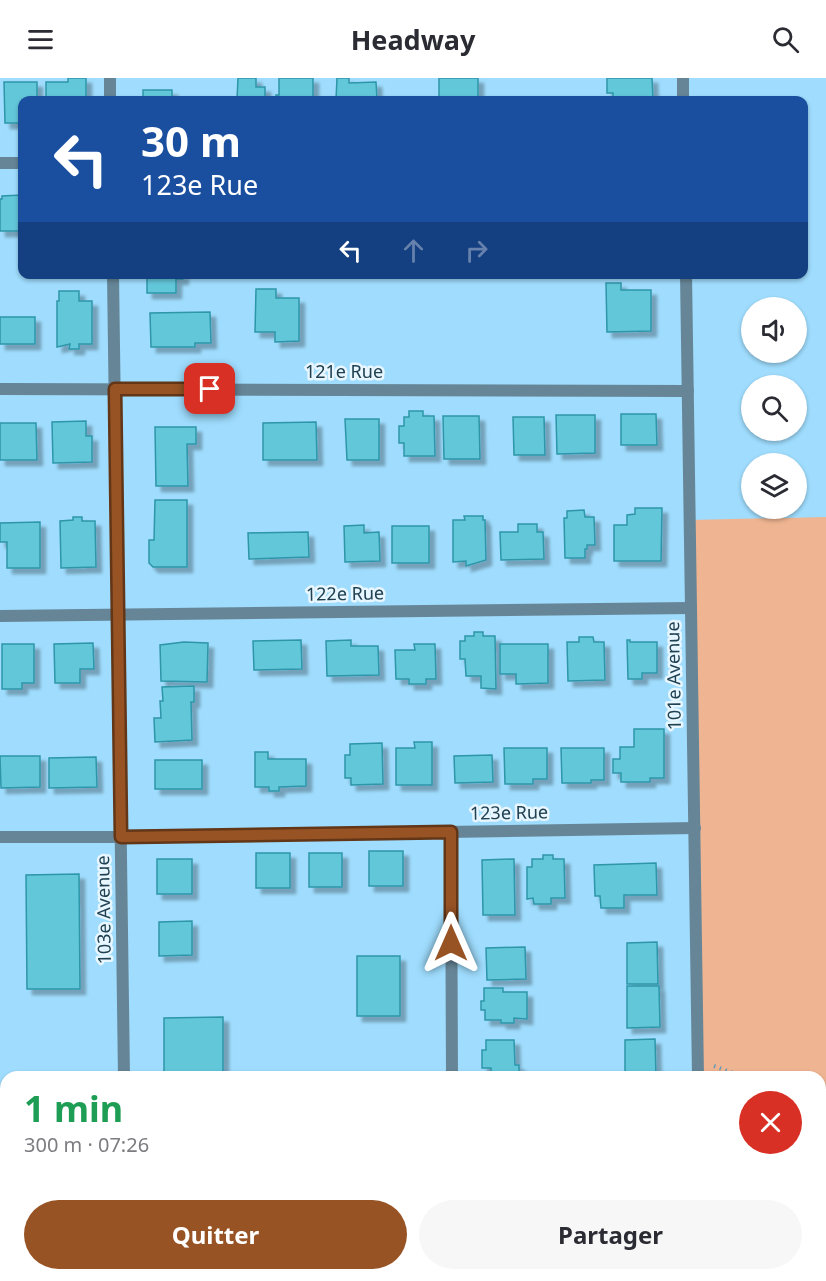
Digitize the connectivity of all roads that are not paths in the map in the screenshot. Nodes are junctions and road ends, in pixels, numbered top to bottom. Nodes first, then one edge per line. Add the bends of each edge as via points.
1 (110, 78) edge
2 (683, 78) edge
3 (110, 96) edge
4 (683, 96) edge
5 (0, 163) edge
6 (18, 163) edge
7 (113, 279) edge
8 (686, 279) edge
9 (0, 389) edge
10 (115, 389) junction
11 (688, 391) junction
12 (691, 608) junction
13 (118, 615) junction
14 (0, 616) edge
15 (694, 828) junction
16 (451, 832) junction
17 (0, 837) edge
18 (121, 837) junction
19 (124, 1071) edge
20 (452, 1071) edge
21 (698, 1071) edge

1 - 3 street
2 - 4 street
5 - 6 street
7 - 10 street, 103e Avenue
8 - 11 street, 101e Avenue
9 - 10 street, 121e Rue
10 - 11 street, 121e Rue
10 - 13 street, 103e Avenue
11 - 12 street, 101e Avenue
12 - 13 street, 122e Rue
12 - 15 street, 101e Avenue
13 - 14 street, 122e Rue
13 - 18 street, 103e Avenue
15 - 16 street, 123e Rue
15 - 21 street, 101e Avenue
16 - 18 street, 123e Rue
16 - 20 street
17 - 18 street, 123e Rue
18 - 19 street, 103e Avenue

